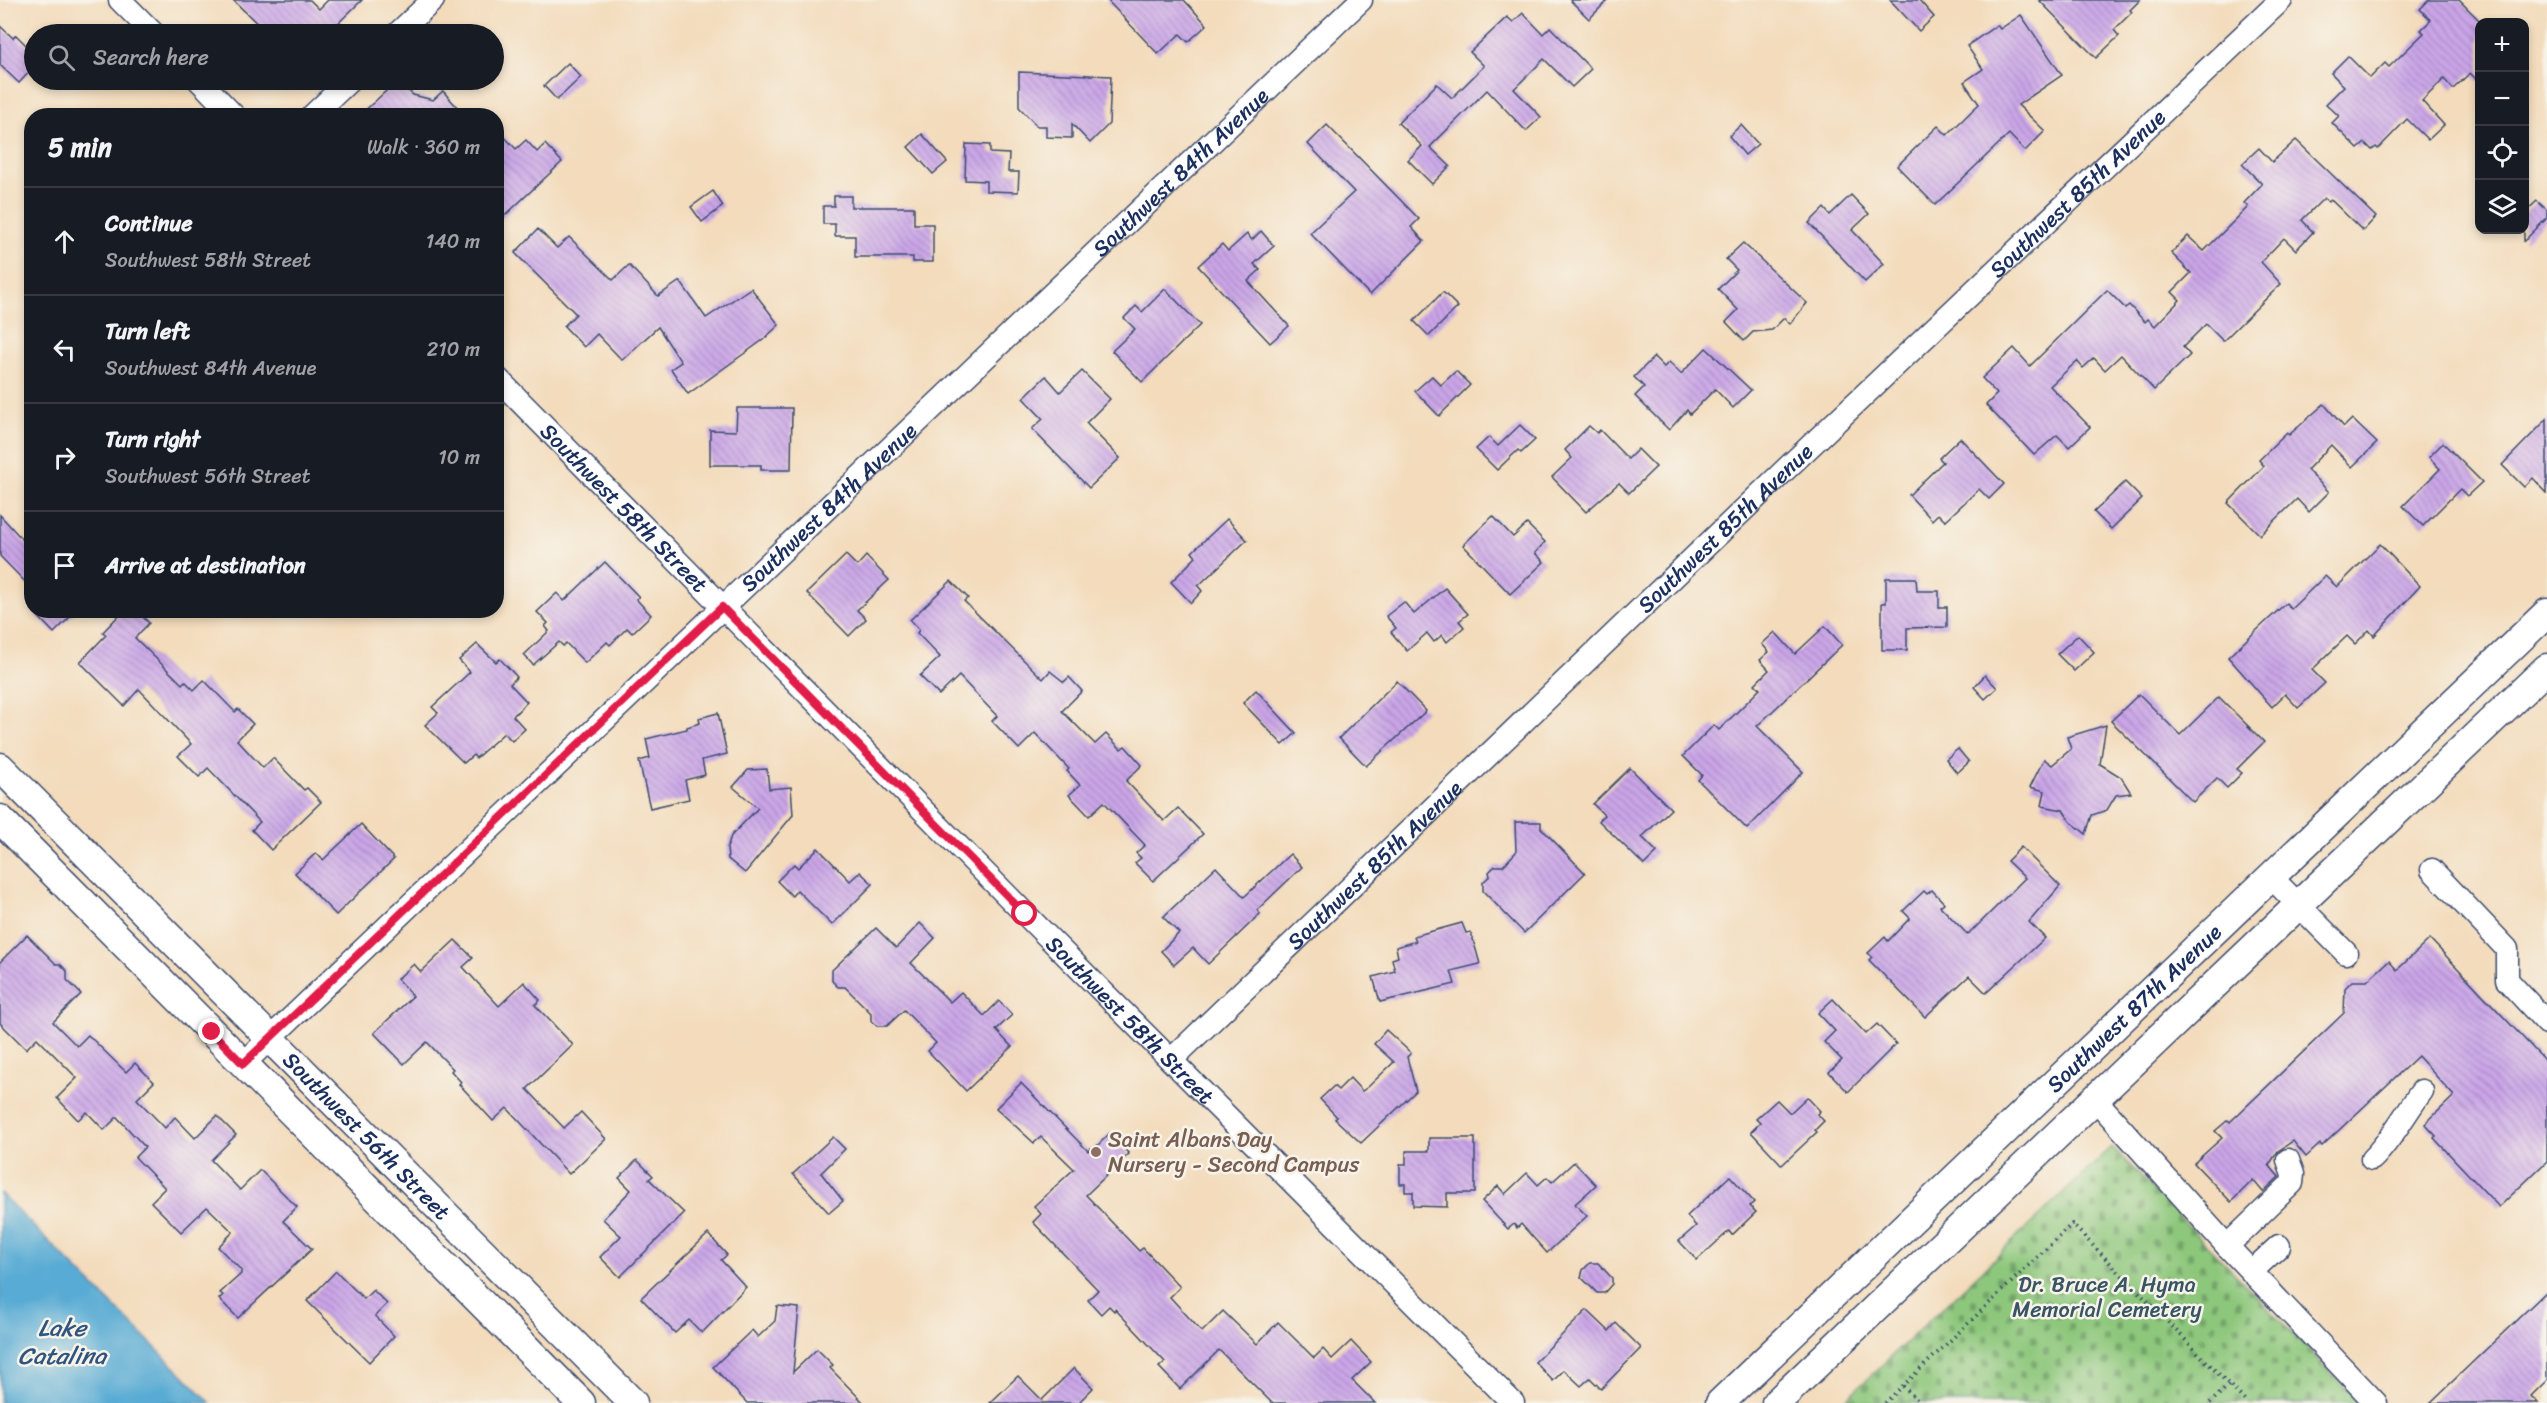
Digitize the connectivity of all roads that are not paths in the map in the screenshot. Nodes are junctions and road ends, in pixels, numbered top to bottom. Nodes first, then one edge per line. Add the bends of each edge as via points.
1 (120, 0) edge
2 (433, 0) edge
3 (1361, 0) edge
4 (2281, 0) edge
5 (144, 24) edge
6 (408, 24) edge
7 (209, 90) edge
8 (339, 90) edge
9 (226, 108) edge
10 (320, 108) edge
11 (504, 385) edge
12 (722, 607) junction
13 (2547, 613) edge
14 (2547, 668) edge
15 (2459, 697) junction
16 (2486, 726) junction
17 (0, 767) edge
18 (0, 819) edge
19 (2432, 870) dead end
20 (2271, 877) junction
21 (2298, 905) junction
22 (2209, 936) junction
23 (2346, 953) dead end
24 (2236, 965) junction
25 (2547, 1023) edge
26 (271, 1038) junction
27 (1172, 1060) junction
28 (243, 1064) junction
29 (2069, 1070) junction
30 (2422, 1091) dead end
31 (2095, 1099) junction
32 (1998, 1138) junction
33 (2288, 1160) dead end
34 (2372, 1160) dead end
35 (2024, 1166) junction
36 (2227, 1246) junction
37 (2279, 1246) dead end
38 (2252, 1271) junction
39 (1844, 1284) junction
40 (1870, 1312) junction
41 (581, 1403) edge
42 (633, 1403) edge
43 (1513, 1403) edge
44 (1720, 1403) edge
45 (1776, 1403) edge
46 (2376, 1403) edge

1 - 5 street
2 - 6 street
3 - 12 street, Southwest 84th Avenue
4 - 27 street, Southwest 85th Avenue
7 - 9 street
8 - 10 street
11 - 12 street, Southwest 58th Street
12 - 26 street, Southwest 84th Avenue
12 - 27 street, Southwest 58th Street
13 - 15 main road, Southwest 87th Avenue
14 - 16 main road, Southwest 87th Avenue
15 - 16 main road
15 - 20 main road, Southwest 87th Avenue
16 - 21 main road, Southwest 87th Avenue
17 - 26 main road, Southwest 56th Street
18 - 28 main road, Southwest 56th Street
19 - 25 street via 2506,949 2507,980
20 - 21 street
20 - 22 main road, Southwest 87th Avenue
21 - 23 street
21 - 24 main road, Southwest 87th Avenue
22 - 24 main road
22 - 29 main road, Southwest 87th Avenue
24 - 31 main road, Southwest 87th Avenue
26 - 28 street, Southwest 84th Avenue
26 - 42 main road, Southwest 56th Street
27 - 43 street, Southwest 58th Street
28 - 41 main road, Southwest 56th Street
29 - 31 main road
29 - 32 main road, Southwest 87th Avenue
30 - 34 street
31 - 35 main road, Southwest 87th Avenue
31 - 36 street
32 - 35 main road
32 - 39 main road, Southwest 87th Avenue
33 - 36 street via 2292,1184
35 - 40 main road, Southwest 87th Avenue
36 - 38 street
37 - 38 street
38 - 46 street
39 - 40 main road
39 - 44 main road, Southwest 87th Avenue
40 - 45 main road, Southwest 87th Avenue

